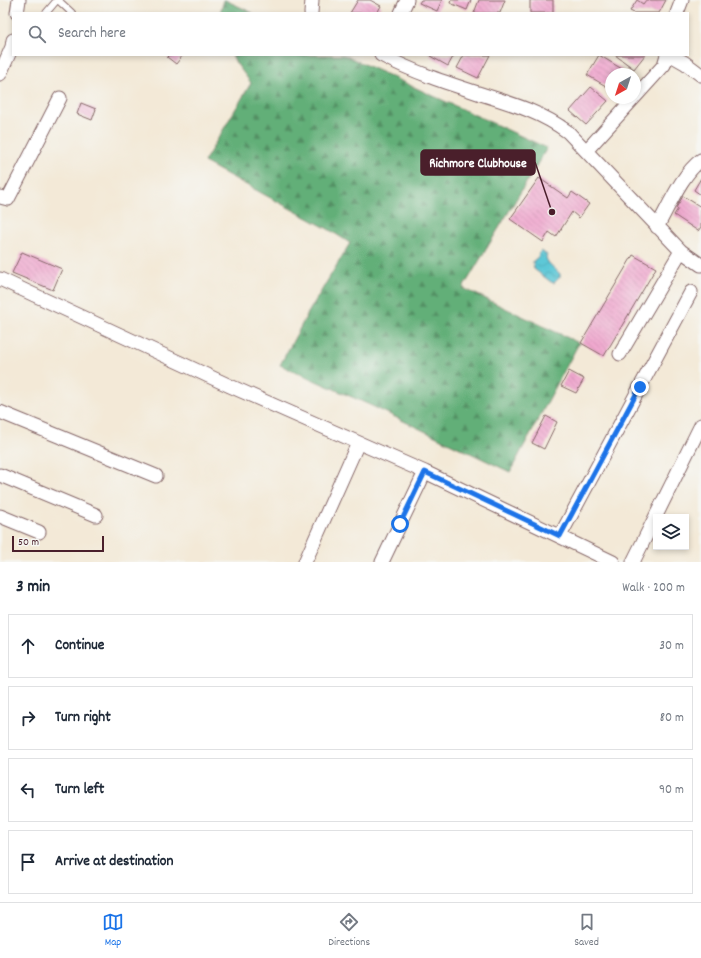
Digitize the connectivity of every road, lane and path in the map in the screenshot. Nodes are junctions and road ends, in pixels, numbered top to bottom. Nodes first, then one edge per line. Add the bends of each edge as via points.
1 (19, 0) edge
2 (58, 0) edge
3 (312, 0) edge
4 (407, 0) edge
5 (682, 0) edge
6 (17, 12) edge
7 (47, 12) edge
8 (71, 12) edge
9 (311, 12) edge
10 (401, 12) edge
11 (677, 12) edge
12 (12, 45) edge
13 (385, 56) edge
14 (668, 56) edge
15 (673, 56) edge
16 (3, 57) edge
17 (0, 74) edge
18 (701, 75) edge
19 (60, 98) dead end
20 (586, 151) junction
21 (701, 160) edge
22 (0, 197) edge
23 (657, 227) junction
24 (680, 251) junction
25 (701, 265) edge
26 (0, 280) edge
27 (691, 292) dead end
28 (620, 354) dead end
29 (0, 412) edge
30 (701, 425) edge
31 (358, 443) junction
32 (425, 472) junction
33 (0, 476) edge
34 (156, 476) dead end
35 (96, 515) dead end
36 (0, 516) edge
37 (39, 532) dead end
38 (560, 536) junction
39 (305, 562) edge
40 (382, 562) edge
41 (613, 562) edge
42 (633, 562) edge

1 - 6 street
2 - 7 lane
2 - 8 lane
3 - 9 street
4 - 10 street
5 - 11 street
12 - 16 street
13 - 20 street via 416,72 553,121
14 - 20 street via 664,65
15 - 18 street
16 - 17 street
19 - 22 street via 8,199
20 - 23 street
21 - 23 street via 686,175
23 - 24 street
24 - 25 street
24 - 28 street
26 - 31 street
27 - 38 street
29 - 34 street
30 - 42 street
31 - 32 street
31 - 39 street
32 - 38 street
32 - 40 street
33 - 35 street
36 - 37 street
38 - 41 street

